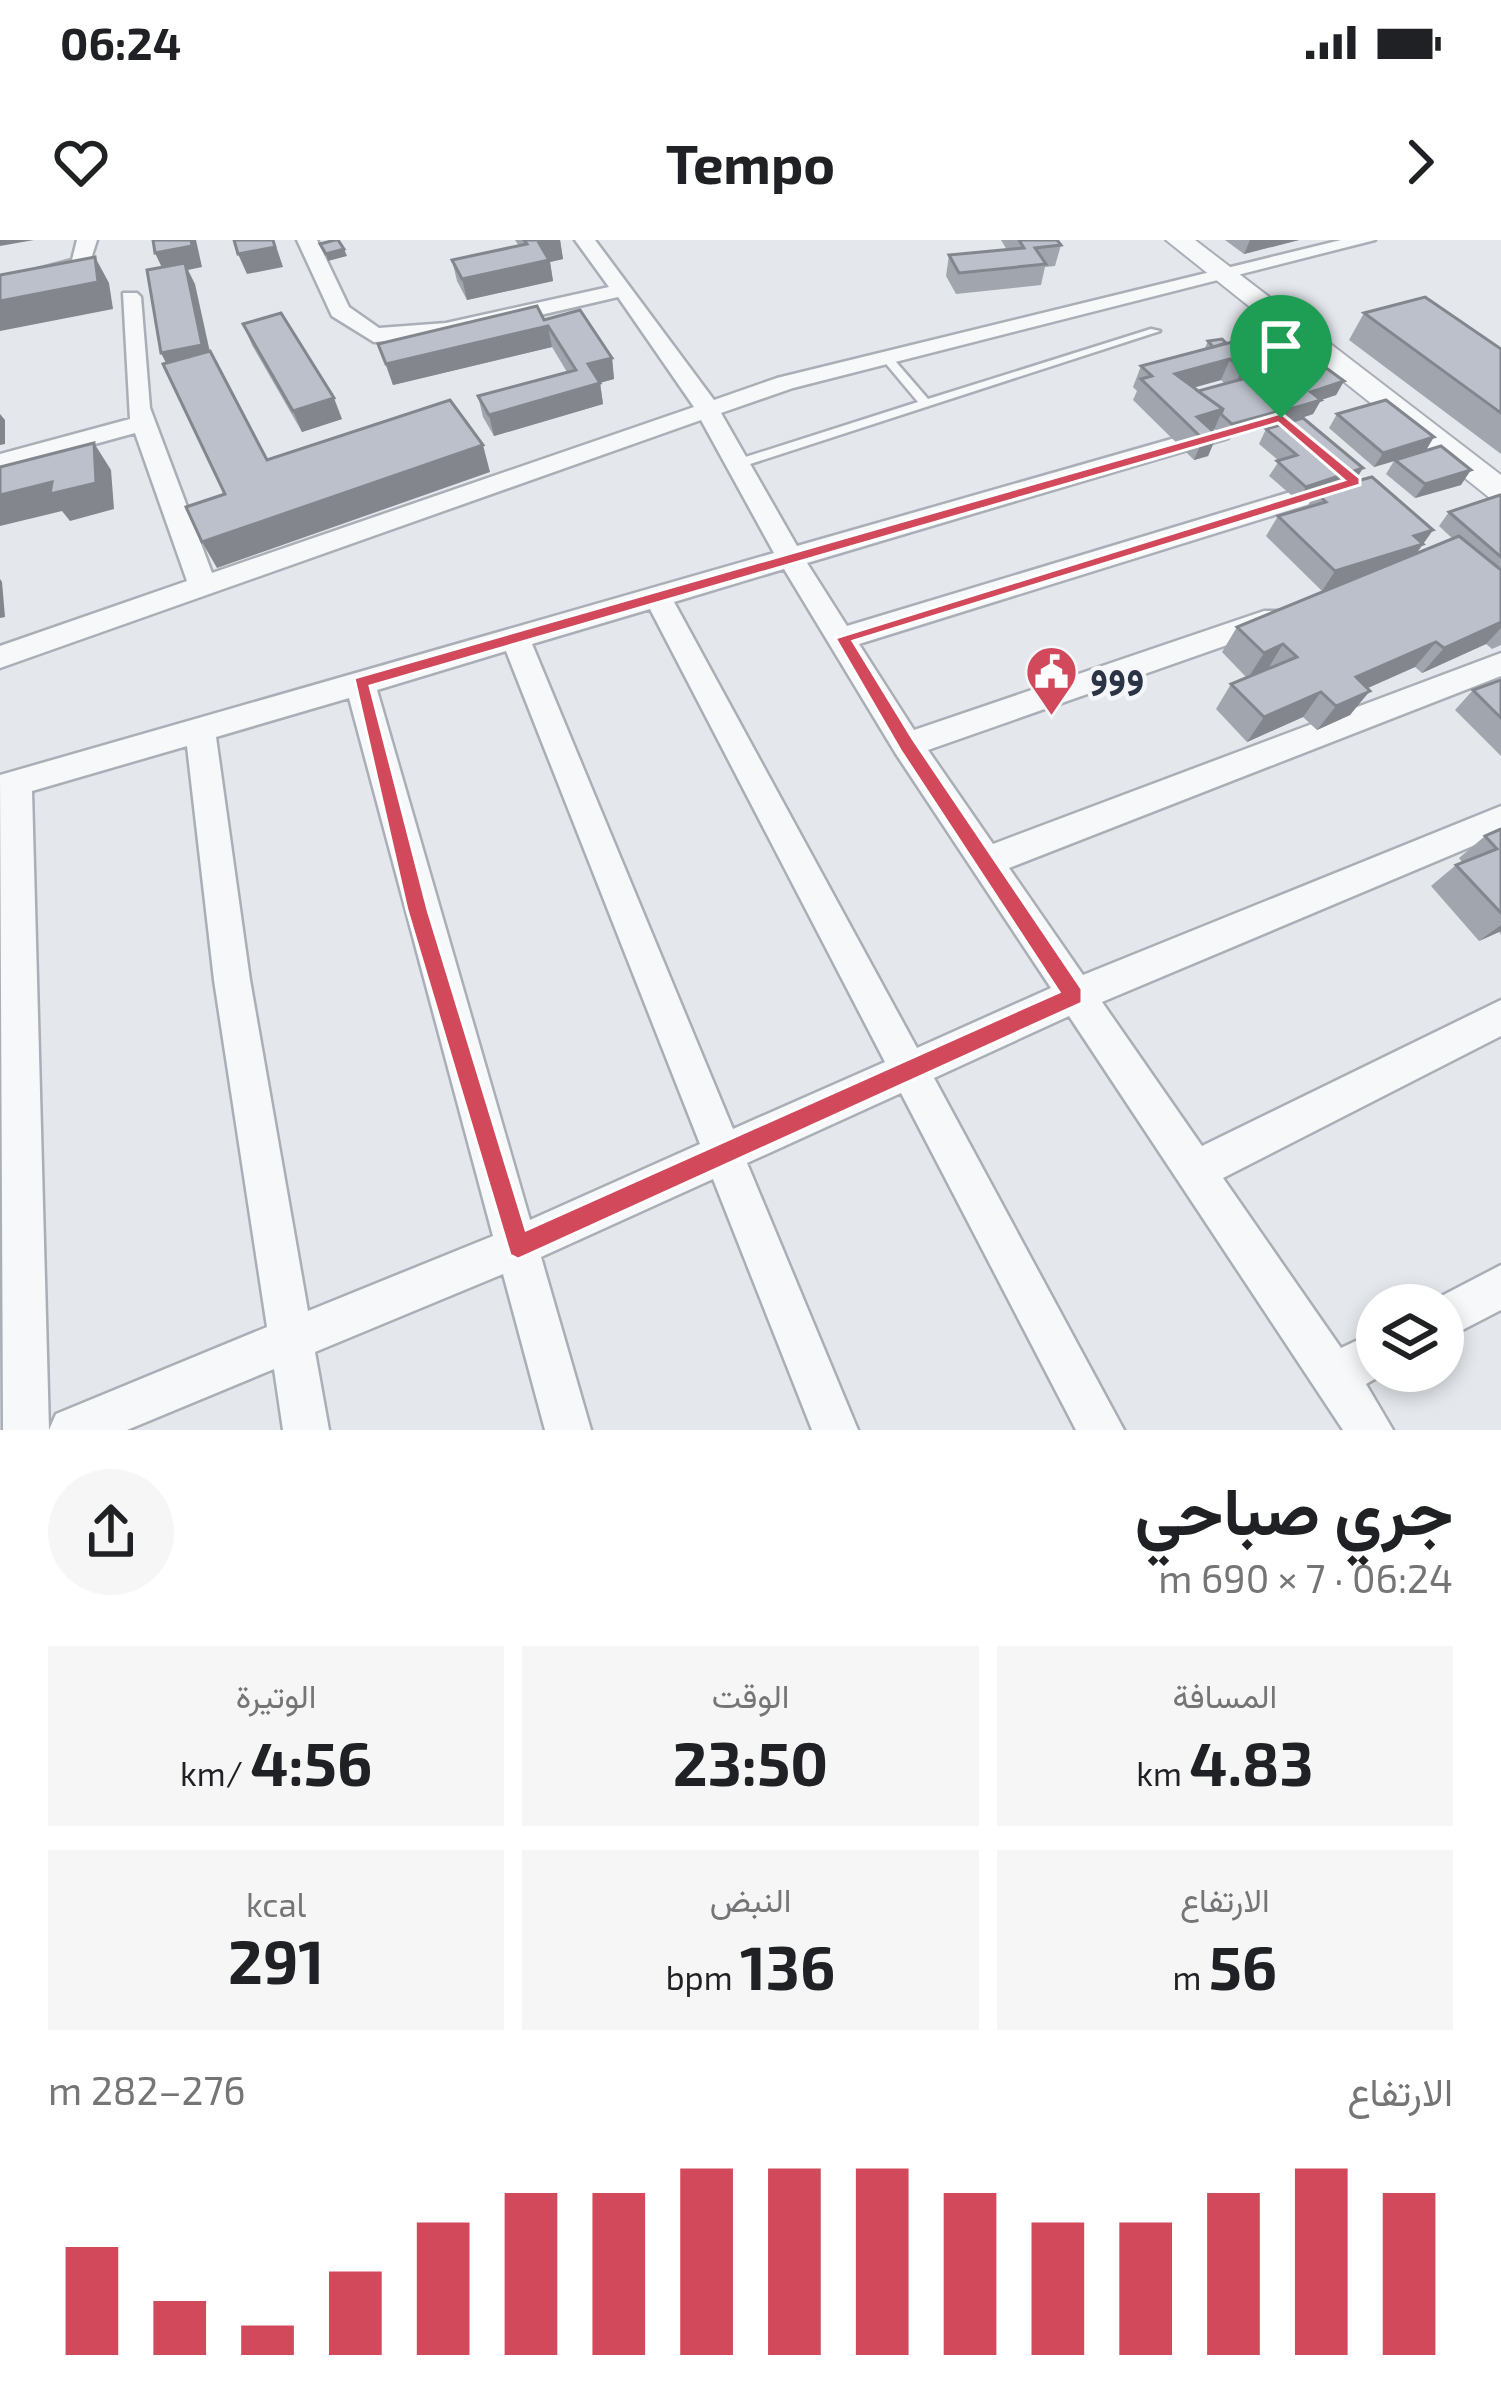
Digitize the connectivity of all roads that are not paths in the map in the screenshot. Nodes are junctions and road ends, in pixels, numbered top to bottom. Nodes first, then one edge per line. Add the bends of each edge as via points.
1 (87, 240) edge
2 (308, 240) edge
3 (585, 240) edge
4 (1179, 240) edge
5 (1365, 240) edge
6 (1224, 275) junction
7 (0, 284) edge
8 (622, 290) junction
9 (130, 297) dead end
10 (1155, 332) dead end
11 (886, 356) junction
12 (926, 404) junction
13 (706, 408) junction
14 (142, 423) junction
15 (1252, 423) edge
16 (1325, 456) edge
17 (0, 462) edge
18 (737, 464) junction
19 (1501, 491) edge
20 (790, 558) junction
21 (202, 587) junction
22 (656, 596) junction
23 (1311, 605) edge
24 (515, 637) junction
25 (843, 638) junction
26 (0, 657) edge
27 (1501, 664) edge
28 (360, 682) junction
29 (200, 729) junction
30 (907, 745) junction
31 (8, 786) edge
32 (1501, 820) edge
33 (985, 862) junction
34 (1074, 996) junction
35 (1501, 1017) edge
36 (910, 1070) junction
37 (723, 1157) junction
38 (1197, 1170) junction
39 (518, 1246) junction
40 (1501, 1286) edge
41 (1464, 1306) edge
42 (292, 1339) junction
43 (1356, 1365) edge
44 (1335, 1376) junction
45 (26, 1430) edge
46 (72, 1430) edge
47 (306, 1430) edge
48 (568, 1430) edge
49 (836, 1430) edge
50 (1101, 1430) edge
51 (1370, 1430) edge

1 - 7 street via 81,264
2 - 8 street via 340,311 374,335 446,331
3 - 8 street
4 - 6 street
5 - 6 street
6 - 11 street
6 - 19 street via 1348,385
8 - 13 street
9 - 14 street
10 - 12 lane
11 - 12 lane
11 - 13 street
12 - 18 lane
13 - 18 street
13 - 21 street
14 - 17 street
14 - 21 street
15 - 20 street
16 - 25 street via 1355,482
18 - 20 street
20 - 22 street
20 - 25 street
21 - 26 street
22 - 24 street
22 - 36 street
23 - 30 street
24 - 28 street
24 - 37 street
25 - 30 street
27 - 33 street
28 - 29 street
28 - 39 street via 417,910
29 - 31 street
29 - 42 street
30 - 33 street
31 - 45 street
32 - 34 street
33 - 34 street
34 - 36 street
34 - 38 street
35 - 38 street
36 - 37 street
36 - 50 street
37 - 39 street
37 - 49 street
38 - 44 street
39 - 42 street
39 - 48 street
40 - 41 street
42 - 46 street
42 - 47 street
43 - 44 street
44 - 51 street

